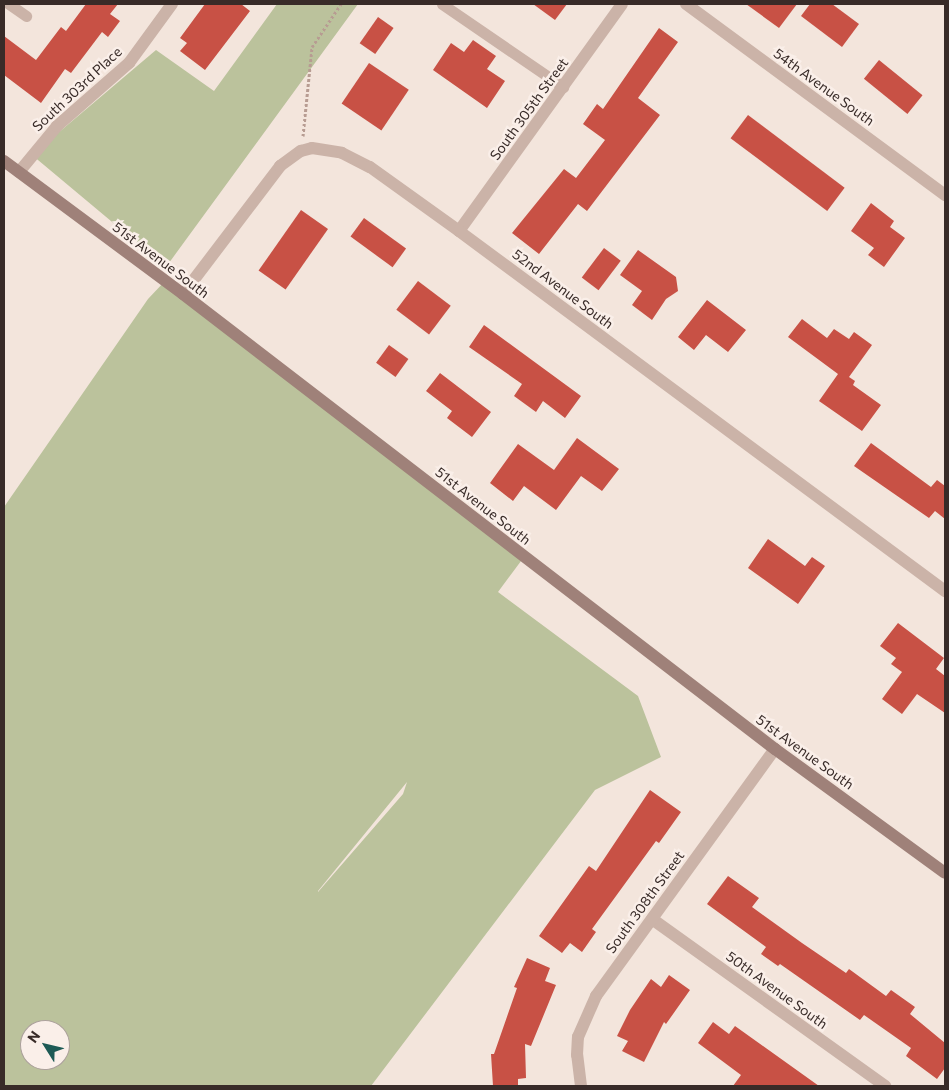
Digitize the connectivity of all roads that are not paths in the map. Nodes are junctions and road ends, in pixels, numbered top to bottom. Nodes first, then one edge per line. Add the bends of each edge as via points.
1 (9, 4) edge
2 (172, 4) edge
3 (442, 4) edge
4 (622, 4) edge
5 (686, 4) edge
6 (26, 16) dead end
7 (563, 86) junction
8 (4, 161) edge
9 (19, 172) junction
10 (945, 195) edge
11 (459, 231) junction
12 (183, 294) junction
13 (945, 592) edge
14 (774, 749) junction
15 (945, 874) edge
16 (652, 919) junction
17 (581, 1086) edge
18 (885, 1086) edge

1 - 6 lane
2 - 9 street, South 303rd Place via 129,63 57,126
3 - 7 lane
4 - 7 street, South 305th Street
5 - 10 street, 54th Avenue South
7 - 11 street, South 305th Street
8 - 9 main road, 51st Avenue South
9 - 12 main road, 51st Avenue South
11 - 12 street, 52nd Avenue South via 354,158 322,148 301,151 280,166 267,181
11 - 13 street, 52nd Avenue South
12 - 14 main road, 51st Avenue South
14 - 15 main road, 51st Avenue South
14 - 16 street, South 308th Street
16 - 17 street, South 308th Street via 596,996 584,1019 577,1055
16 - 18 street, 50th Avenue South

